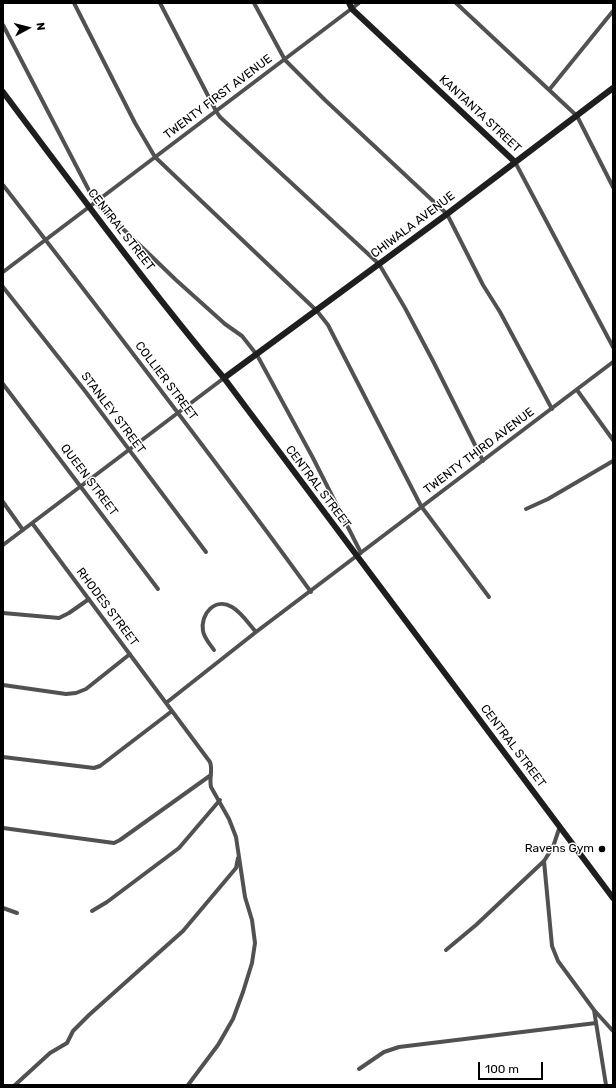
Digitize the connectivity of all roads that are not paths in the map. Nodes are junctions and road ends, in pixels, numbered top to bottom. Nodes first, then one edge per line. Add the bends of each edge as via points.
1 (74, 3) edge
2 (160, 3) edge
3 (254, 3) edge
4 (359, 3) edge
5 (456, 3) edge
6 (351, 6) edge
7 (613, 11) edge
8 (3, 25) edge
9 (285, 60) junction
10 (613, 88) edge
11 (549, 90) junction
12 (3, 92) edge
13 (216, 111) junction
14 (577, 116) junction
15 (155, 157) junction
16 (515, 162) junction
17 (3, 185) edge
18 (613, 187) edge
19 (95, 202) junction
20 (89, 206) junction
21 (447, 214) junction
22 (45, 240) junction
23 (379, 264) junction
24 (3, 272) edge
25 (3, 287) edge
26 (317, 311) junction
27 (613, 347) edge
28 (257, 355) junction
29 (613, 362) edge
30 (224, 378) junction
31 (3, 384) edge
32 (577, 390) junction
33 (552, 409) junction
34 (178, 413) junction
35 (613, 440) edge
36 (129, 450) junction
37 (483, 461) junction
38 (613, 461) edge
39 (80, 486) junction
40 (3, 502) edge
41 (421, 506) junction
42 (526, 510) dead end
43 (32, 523) junction
44 (23, 530) junction
45 (3, 545) edge
46 (206, 552) dead end
47 (359, 555) junction
48 (158, 589) dead end
49 (311, 592) junction
50 (490, 597) dead end
51 (89, 598) junction
52 (3, 613) edge
53 (256, 632) junction
54 (214, 650) dead end
55 (130, 654) junction
56 (3, 685) edge
57 (166, 703) junction
58 (172, 711) junction
59 (3, 756) edge
60 (211, 775) junction
61 (220, 800) junction
62 (560, 826) junction
63 (3, 828) edge
64 (239, 853) junction
65 (544, 861) junction
66 (610, 889) edge
67 (613, 898) edge
68 (3, 908) edge
69 (92, 911) dead end
70 (17, 912) dead end
71 (446, 950) dead end
72 (594, 1010) junction
73 (596, 1023) junction
74 (613, 1031) edge
75 (359, 1069) dead end
76 (15, 1085) edge
77 (188, 1085) edge
78 (606, 1085) edge

1 - 15 street
2 - 13 street
3 - 9 street
4 - 6 street, TWENTY FIRST AVENUE
5 - 11 street
6 - 9 street, TWENTY FIRST AVENUE
6 - 16 street, KANTANTA STREET
7 - 11 street
8 - 19 street
9 - 13 street, TWENTY FIRST AVENUE
9 - 21 street
10 - 14 street, CHIWALA AVENUE
11 - 14 street
12 - 20 street, CENTRAL STREET
13 - 15 street, TWENTY FIRST AVENUE
13 - 23 street
14 - 16 street, CHIWALA AVENUE
14 - 18 street
15 - 19 street, TWENTY FIRST AVENUE
15 - 26 street
16 - 21 street, CHIWALA AVENUE
16 - 27 street, KANTANTA STREET
17 - 22 street, COLLIER STREET
19 - 20 street, TWENTY FIRST AVENUE
19 - 28 street via 176,280 242,336
20 - 22 street, TWENTY FIRST AVENUE
20 - 30 street, CENTRAL STREET
21 - 23 street, CHIWALA AVENUE
21 - 33 street
22 - 24 street, TWENTY FIRST AVENUE
22 - 34 street, COLLIER STREET
23 - 26 street, CHIWALA AVENUE
23 - 37 street via 433,361
25 - 36 street, STANLEY STREET
26 - 28 street, CHIWALA AVENUE
26 - 41 street via 328,325
28 - 30 street, CHIWALA AVENUE
28 - 47 street via 313,458
29 - 32 street, TWENTY THIRD AVENUE
30 - 34 street
30 - 47 street, CENTRAL STREET
31 - 39 street, QUEEN STREET
32 - 33 street, TWENTY THIRD AVENUE
32 - 35 street
33 - 37 street, TWENTY THIRD AVENUE
34 - 36 street
34 - 49 street, COLLIER STREET
36 - 39 street
36 - 46 street, STANLEY STREET
37 - 41 street, TWENTY THIRD AVENUE
38 - 42 street
39 - 43 street
39 - 48 street, QUEEN STREET
40 - 44 street
41 - 47 street, TWENTY THIRD AVENUE
41 - 50 street
43 - 44 street
43 - 51 street, RHODES STREET
44 - 45 street
47 - 49 street, TWENTY THIRD AVENUE
47 - 62 street, CENTRAL STREET
49 - 53 street, TWENTY THIRD AVENUE
51 - 52 street via 59,618
51 - 55 street, RHODES STREET
53 - 54 street via 232,607 224,604 215,606 204,615 203,626 205,636
53 - 57 street, TWENTY THIRD AVENUE
55 - 56 street via 86,689 76,693 66,694
55 - 57 street, RHODES STREET
57 - 58 street, RHODES STREET
58 - 59 street via 94,768
58 - 60 street, RHODES STREET via 210,762
60 - 61 street, RHODES STREET via 210,782
60 - 63 street via 114,843
61 - 64 street, RHODES STREET via 236,836
61 - 69 street via 179,848
62 - 65 street
62 - 66 street, CENTRAL STREET
64 - 76 street via 236,868 184,931 89,1015 73,1031 67,1043 50,1053
64 - 77 street, RHODES STREET via 245,897 256,943 252,963 233,1019 218,1045
65 - 71 street
65 - 72 street via 554,953
66 - 67 street, CENTRAL STREET
68 - 70 street
72 - 73 street
72 - 74 street
73 - 75 street via 399,1047 384,1052
73 - 78 street

